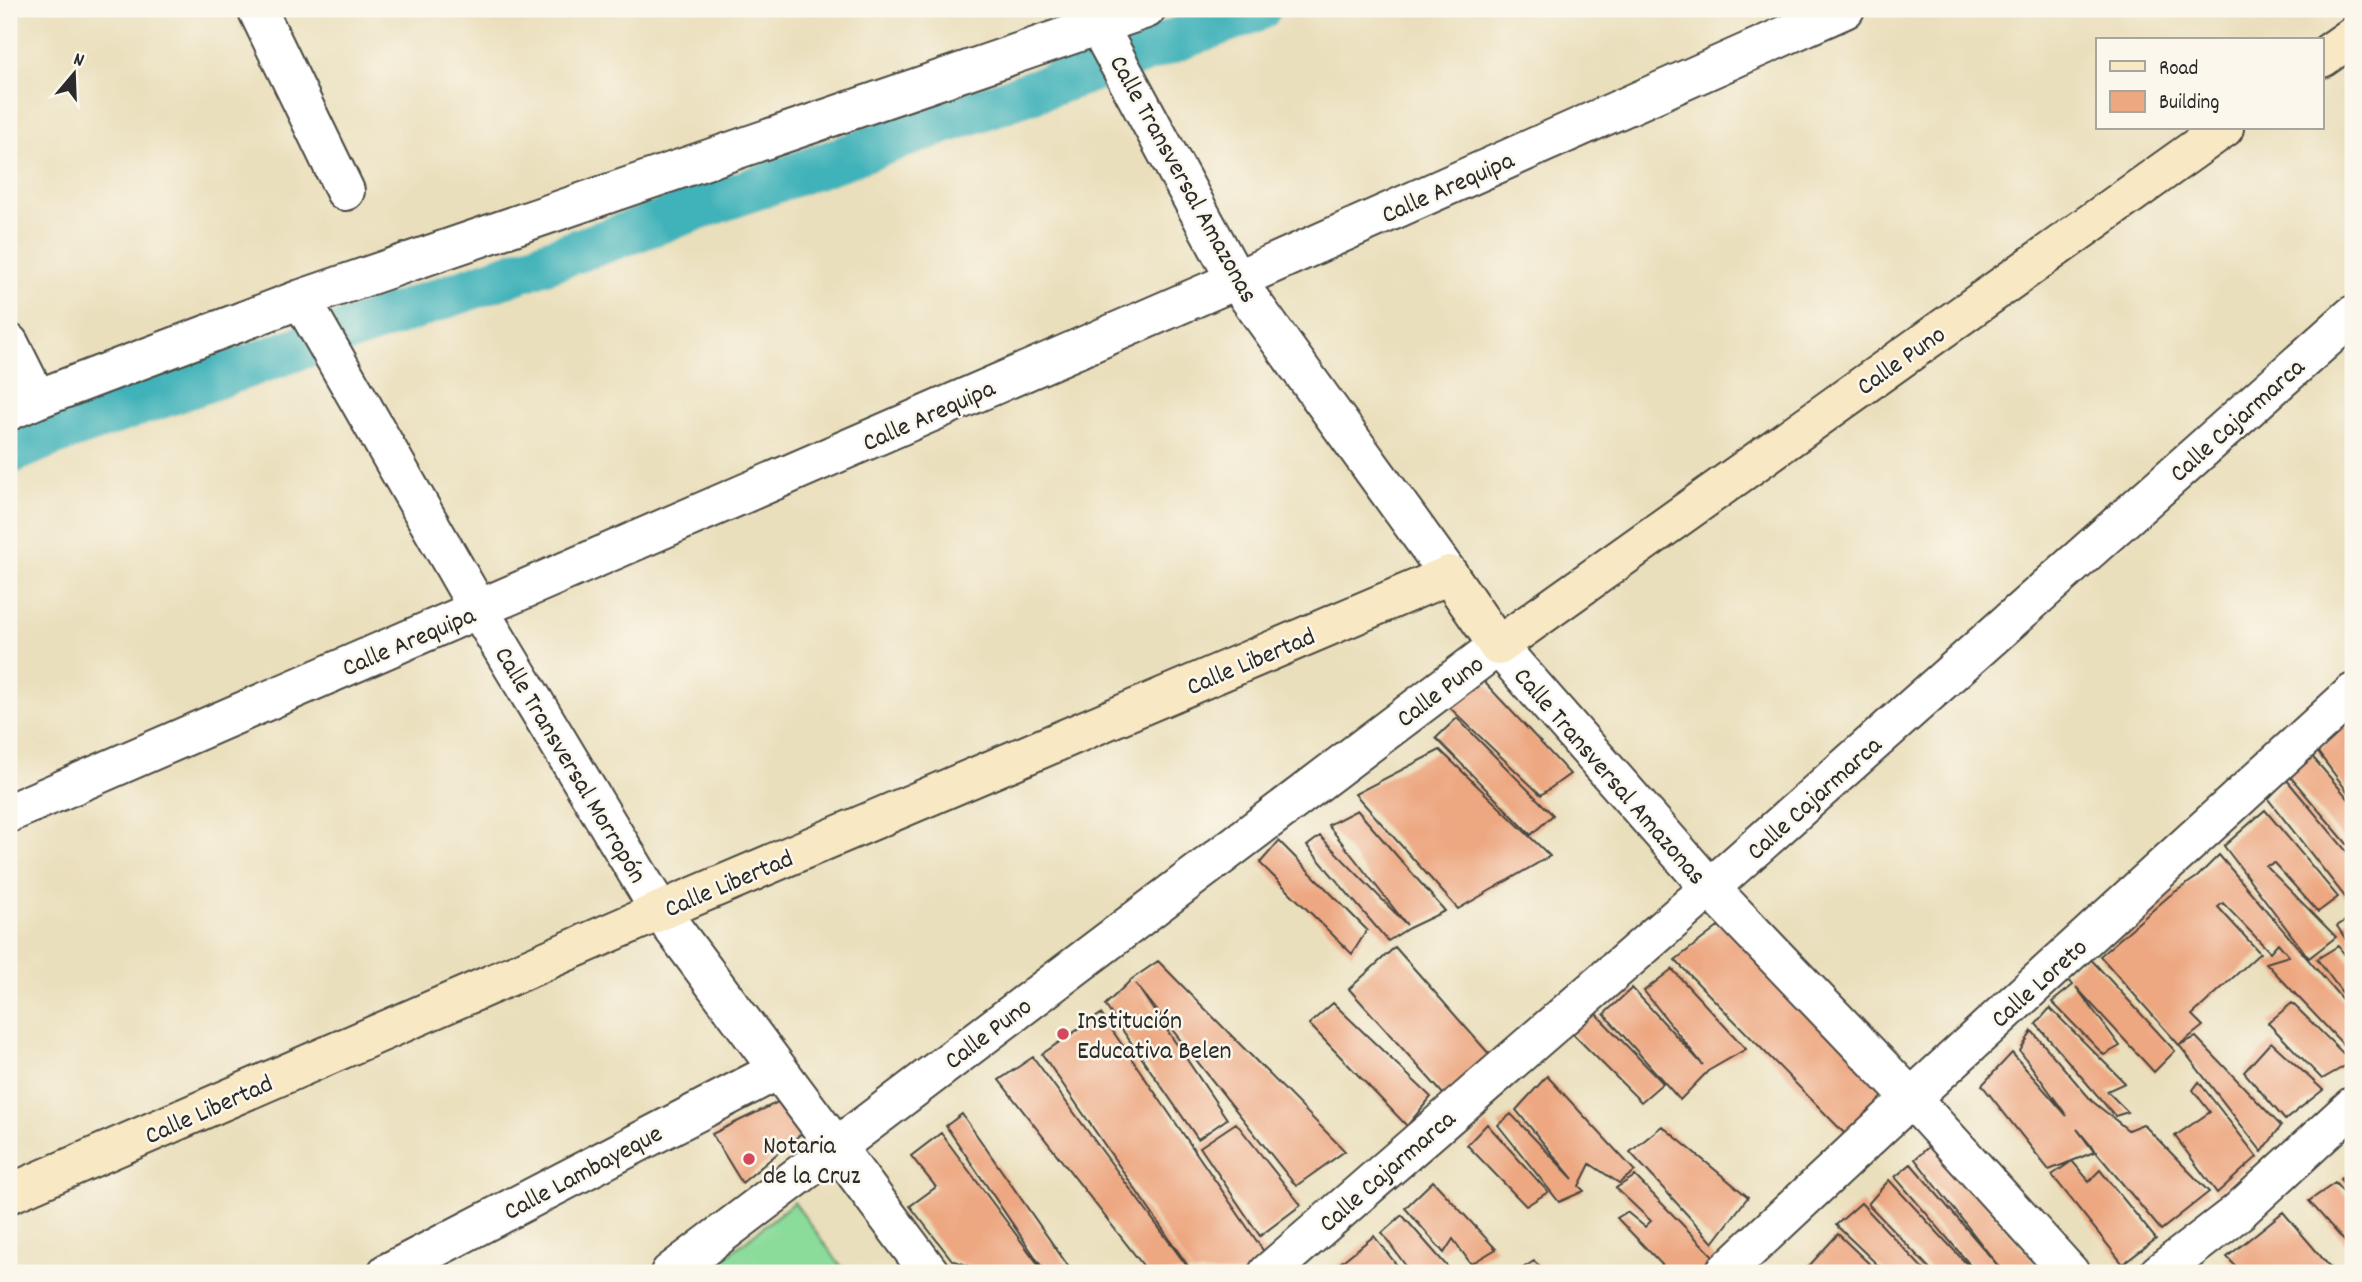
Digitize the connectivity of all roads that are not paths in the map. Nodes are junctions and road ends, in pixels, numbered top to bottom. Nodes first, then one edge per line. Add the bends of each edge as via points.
1 (257, 9) edge
2 (1146, 9) edge
3 (1845, 9) edge
4 (1094, 17) edge
5 (2353, 36) edge
6 (2324, 57) edge
7 (2221, 130) edge
8 (345, 191) dead end
9 (1236, 279) junction
10 (301, 299) junction
11 (2353, 315) edge
12 (9, 343) edge
13 (23, 405) edge
14 (1449, 575) junction
15 (479, 610) junction
16 (1498, 646) junction
17 (2353, 693) edge
18 (9, 813) edge
19 (1710, 888) junction
20 (660, 911) junction
21 (778, 1070) junction
22 (1911, 1098) junction
23 (2353, 1107) edge
24 (836, 1145) junction
25 (9, 1195) edge
26 (387, 1273) edge
27 (670, 1273) edge
28 (930, 1273) edge
29 (1268, 1273) edge
30 (1724, 1273) edge
31 (2070, 1273) edge
32 (2160, 1273) edge

1 - 8 street
2 - 4 street
3 - 9 street, Calle Arequipa
4 - 9 street, Calle Transversal Amazonas
4 - 10 street
5 - 6 main road
7 - 16 main road, Calle Puno
9 - 14 street, Calle Transversal Amazonas
9 - 15 street, Calle Arequipa
10 - 13 street
10 - 15 street, Calle Transversal Morropón
11 - 19 street, Calle Cajarmarca
12 - 13 street
14 - 16 main road, Calle Transversal Amazonas
14 - 20 main road, Calle Libertad
15 - 18 street, Calle Arequipa
15 - 20 street, Calle Transversal Morropón
16 - 19 street, Calle Transversal Amazonas
16 - 24 street, Calle Puno
17 - 22 street, Calle Loreto
19 - 22 street, Calle Transversal Amazonas
19 - 29 street, Calle Cajarmarca
20 - 21 street, Calle Transversal Morropón
20 - 25 main road, Calle Libertad
21 - 24 street, Calle Transversal Morropón
21 - 26 street, Calle Lambayeque
22 - 30 street, Calle Loreto
22 - 31 street, Calle Transversal Amazonas
23 - 32 street via 2238,1212
24 - 27 street, Calle Puno
24 - 28 street, Calle Transversal Morropón

